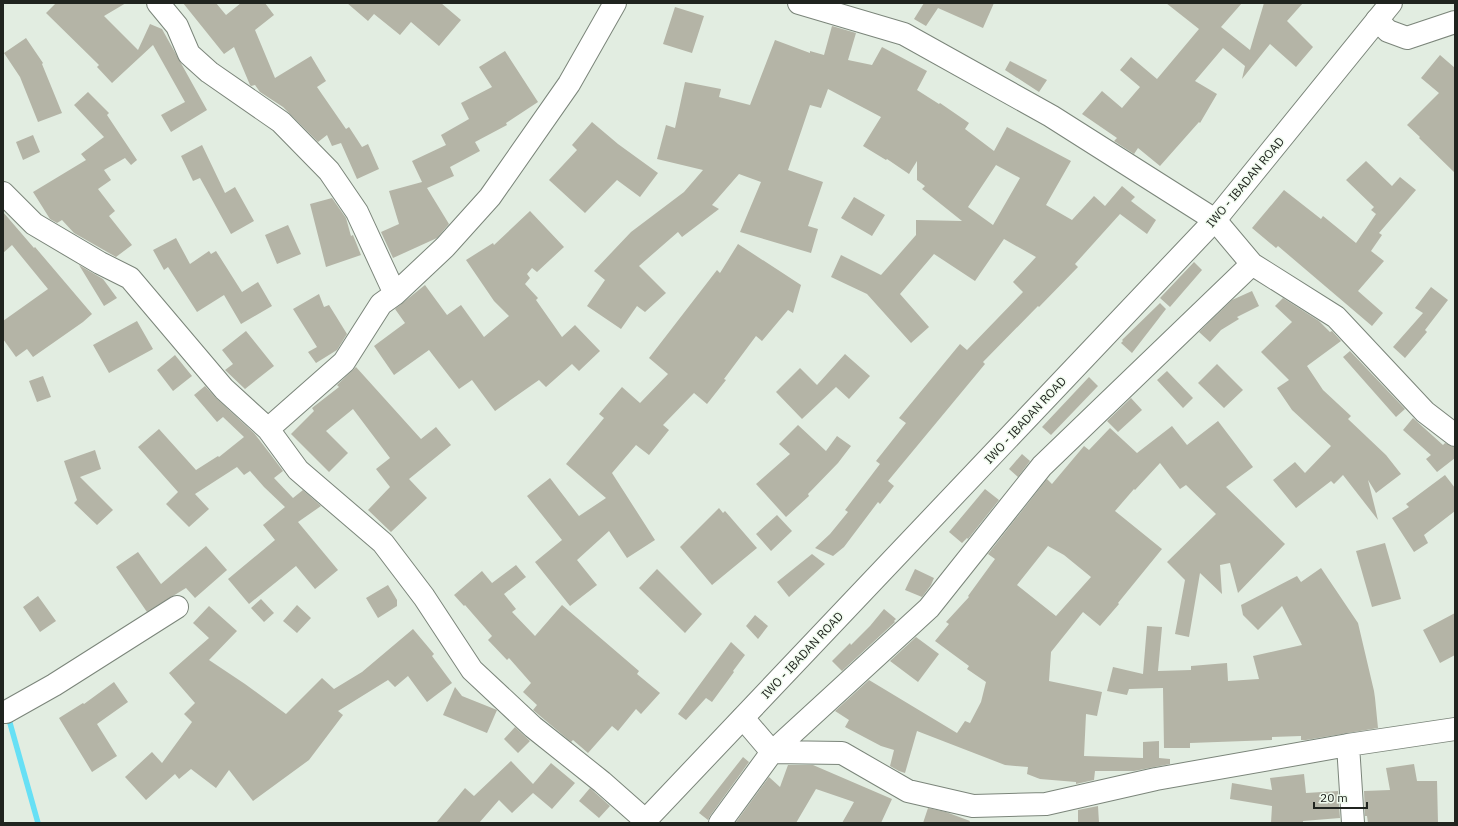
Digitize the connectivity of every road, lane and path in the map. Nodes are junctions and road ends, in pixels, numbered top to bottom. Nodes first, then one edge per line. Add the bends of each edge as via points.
1 (158, 3) edge
2 (615, 3) edge
3 (800, 3) edge
4 (1391, 3) edge
5 (1377, 20) junction
6 (1455, 22) edge
7 (3, 193) edge
8 (1214, 220) junction
9 (1252, 264) junction
10 (395, 294) junction
11 (268, 429) junction
12 (1455, 435) edge
13 (177, 607) dead end
14 (3, 712) edge
15 (743, 718) junction
16 (1455, 729) edge
17 (1348, 744) junction
18 (772, 752) junction
19 (644, 822) edge
20 (720, 823) edge
21 (1353, 823) edge

1 - 10 street via 177,26 190,54 209,72 281,122 329,171 358,212
2 - 10 street via 569,84 490,197 445,247
3 - 8 street via 904,34 1051,116
4 - 5 street, IWO - IBADAN ROAD
5 - 6 street via 1388,31 1407,38
5 - 8 street, IWO - IBADAN ROAD
7 - 11 street via 34,224 130,278 224,389
8 - 9 street
8 - 15 street, IWO - IBADAN ROAD
9 - 12 street via 1336,317 1425,412
9 - 18 street via 1042,466 929,608
10 - 11 street via 381,304 344,362
11 - 19 street via 298,470 383,543 424,597 472,670 533,727 602,782
13 - 14 street via 54,685
15 - 18 street
15 - 19 street, IWO - IBADAN ROAD
16 - 17 street
17 - 18 street via 1156,779 1046,804 973,806 908,791 842,753
17 - 21 street
18 - 20 street

